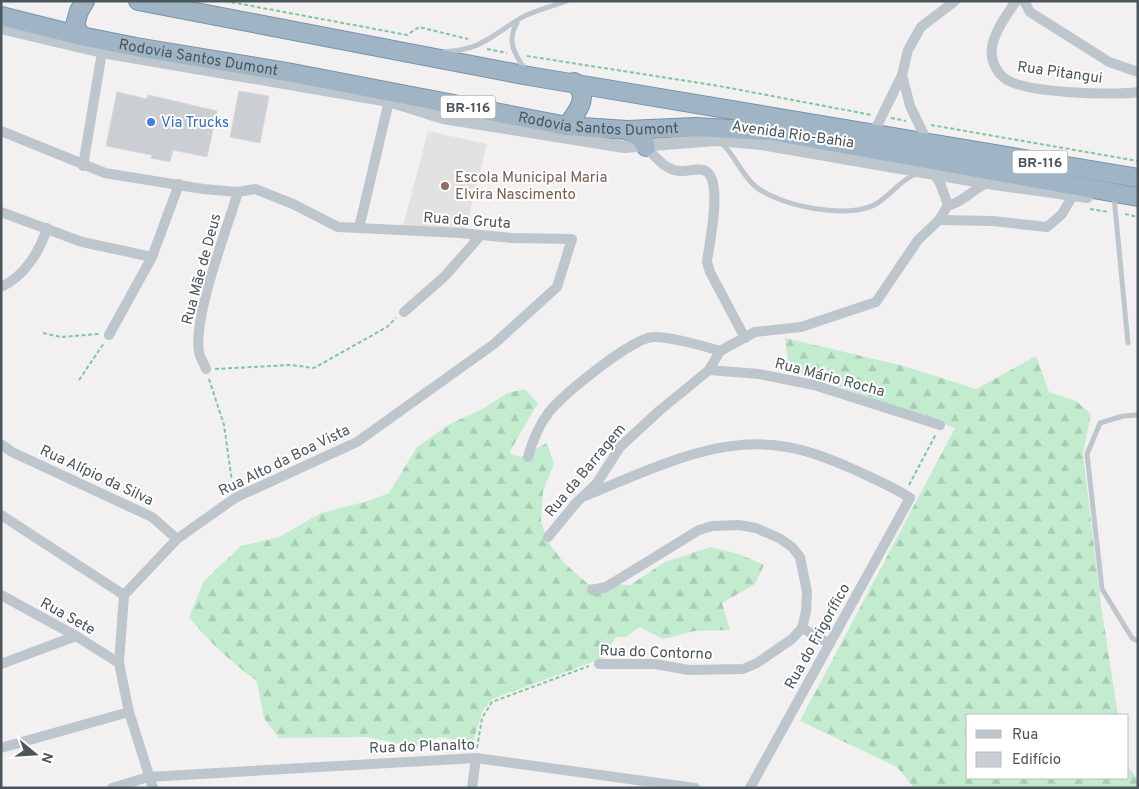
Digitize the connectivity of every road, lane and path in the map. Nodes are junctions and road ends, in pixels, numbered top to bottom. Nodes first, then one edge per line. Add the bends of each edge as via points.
1 (85, 1) edge
2 (138, 1) edge
3 (225, 1) edge
4 (567, 1) edge
5 (955, 1) edge
6 (1016, 1) edge
7 (1024, 1) edge
8 (1, 16) edge
9 (517, 20) junction
10 (1, 28) edge
11 (81, 36) junction
12 (481, 44) junction
13 (136, 47) junction
14 (405, 51) junction
15 (102, 52) junction
16 (515, 54) junction
17 (164, 63) junction
18 (1138, 72) edge
19 (902, 75) junction
20 (530, 76) junction
21 (574, 82) junction
22 (1138, 92) edge
23 (388, 101) junction
24 (882, 116) junction
25 (918, 123) junction
26 (557, 128) junction
27 (628, 130) junction
28 (1, 131) edge
29 (873, 134) junction
30 (717, 140) junction
31 (928, 143) junction
32 (646, 146) junction
33 (1138, 161) edge
34 (83, 166) junction
35 (930, 172) junction
36 (1138, 178) edge
37 (987, 183) junction
38 (179, 184) junction
39 (1076, 191) junction
40 (238, 192) junction
41 (1113, 197) junction
42 (1138, 197) edge
43 (1138, 205) edge
44 (948, 206) junction
45 (1, 212) edge
46 (939, 220) junction
47 (46, 228) junction
48 (359, 228) junction
49 (481, 235) junction
50 (572, 239) joint
51 (152, 257) junction
52 (1, 287) edge
53 (404, 312) joint
54 (43, 333) dead end
55 (109, 335) junction
56 (745, 338) junction
57 (1128, 343) dead end
58 (720, 351) junction
59 (206, 369) junction
60 (709, 370) junction
61 (79, 380) dead end
62 (1138, 415) edge
63 (940, 425) joint
64 (1, 444) edge
65 (528, 457) dead end
66 (896, 488) junction
67 (585, 496) junction
68 (235, 498) junction
69 (1, 515) edge
70 (548, 537) dead end
71 (177, 538) junction
72 (592, 590) dead end
73 (124, 595) junction
74 (1, 596) edge
75 (802, 628) junction
76 (76, 636) junction
77 (1138, 641) edge
78 (830, 644) junction
79 (119, 663) junction
80 (1, 664) edge
81 (599, 664) joint
82 (129, 712) junction
83 (1, 748) edge
84 (476, 758) junction
85 (148, 777) junction
86 (112, 788) edge
87 (153, 788) edge
88 (472, 788) edge
89 (695, 788) edge
90 (750, 788) edge

1 - 11 highway via 75,24
2 - 14 highway, Rodovia Santos Dumont / BR-116
3 - 12 path via 408,35 419,27
4 - 9 lane
5 - 19 street via 921,27 908,50
6 - 22 street, Rua Pitangui via 992,47 996,67 1003,78 1062,91 1118,95
7 - 18 street via 1030,12 1109,62
8 - 11 highway, Rodovia Santos Dumont / BR-116
9 - 12 lane
9 - 16 lane via 512,36
10 - 15 street, Avenida Rio-Bahia
11 - 13 highway, Rodovia Santos Dumont / BR-116
12 - 14 lane via 455,52
12 - 16 path via 489,50
13 - 17 highway
13 - 26 highway, Rodovia Santos Dumont / BR-116
14 - 20 highway, Rodovia Santos Dumont / BR-116
15 - 17 street, Avenida Rio-Bahia
15 - 34 street
16 - 20 lane
16 - 24 path
17 - 23 street, Avenida Rio-Bahia
19 - 24 street
19 - 25 street
20 - 21 highway, Rodovia Santos Dumont / BR-116
21 - 26 highway via 584,98 579,109
21 - 29 highway, Rodovia Santos Dumont / BR-116
23 - 26 street, Avenida Rio-Bahia via 442,118
23 - 48 street
24 - 25 path
24 - 29 street
25 - 31 street
25 - 33 path
26 - 27 highway, Rodovia Santos Dumont / BR-116
26 - 32 street, Avenida Rio-Bahia via 624,148
27 - 32 highway via 641,138
27 - 39 highway, Rodovia Santos Dumont / BR-116 via 695,127 770,131
28 - 34 street, Rua da Gruta
29 - 31 highway, Rodovia Santos Dumont / BR-116
30 - 32 street, Avenida Rio-Bahia
30 - 35 street, Avenida Rio-Bahia via 761,144
30 - 35 lane via 728,149 755,186 792,204 820,210 848,210 876,204 914,174
31 - 36 highway, Rodovia Santos Dumont / BR-116
32 - 56 street via 665,167 682,171 701,169 713,178 715,192 707,262
34 - 38 street, Rua da Gruta via 105,173
35 - 37 street, Avenida Rio-Bahia
35 - 44 street via 940,183
37 - 39 street, Avenida Rio-Bahia
37 - 44 street via 975,188 955,205
38 - 40 street, Rua da Gruta
38 - 51 street
39 - 41 highway, Rodovia Santos Dumont / BR-116
39 - 46 street via 1062,214 1047,226
40 - 48 street, Rua da Gruta via 255,189 338,227
40 - 59 street, Rua Mãe de Deus via 199,327 198,353
41 - 42 highway, Rodovia Santos Dumont / BR-116
41 - 43 street
41 - 57 lane
44 - 46 street
45 - 47 street
46 - 56 street via 918,240 876,302 801,327 755,332
47 - 51 street via 82,242
47 - 52 street via 32,260 19,276
48 - 49 street, Rua da Gruta
49 - 50 street, Rua da Gruta
49 - 53 street via 445,276
50 - 68 street, Rua Alto da Boa Vista via 556,287 494,344 357,442
51 - 55 street
53 - 59 path via 387,327 314,368 291,365
54 - 55 path via 60,337
55 - 61 path
56 - 58 street
58 - 60 street, Rua da Barragem
58 - 65 street via 653,337 638,341 607,361 549,412
59 - 68 path via 224,425
60 - 63 street, Rua Mário Rocha via 759,374 814,385
60 - 67 street, Rua da Barragem via 620,447
62 - 77 lane via 1100,423 1086,454 1102,589 1132,638
63 - 66 path via 908,487
64 - 71 street, Rua Alípio da Silva via 152,517
66 - 67 street via 828,458 785,446 763,445 736,446 668,462
66 - 78 street, Rua do Frigorífico via 910,498
67 - 70 street, Rua da Barragem
68 - 71 street, Rua Alto da Boa Vista
69 - 73 street
71 - 73 street, Rua Alto da Boa Vista
72 - 75 street via 606,587 699,530 739,525 756,528 779,538 800,557 807,592
73 - 79 street
74 - 76 street, Rua Sete
75 - 78 street
75 - 81 street, Rua do Contorno via 782,647 743,669 689,670 655,664
76 - 79 street, Rua Sete
76 - 80 street
78 - 90 street, Rua do Frigorífico
79 - 82 street
81 - 84 path, Rua do Contorno via 492,702 482,718
82 - 83 street
82 - 85 street
84 - 85 street, Rua do Planalto
84 - 88 street
84 - 89 street, Rua do Planalto
85 - 86 street, Rua do Planalto
85 - 87 street

